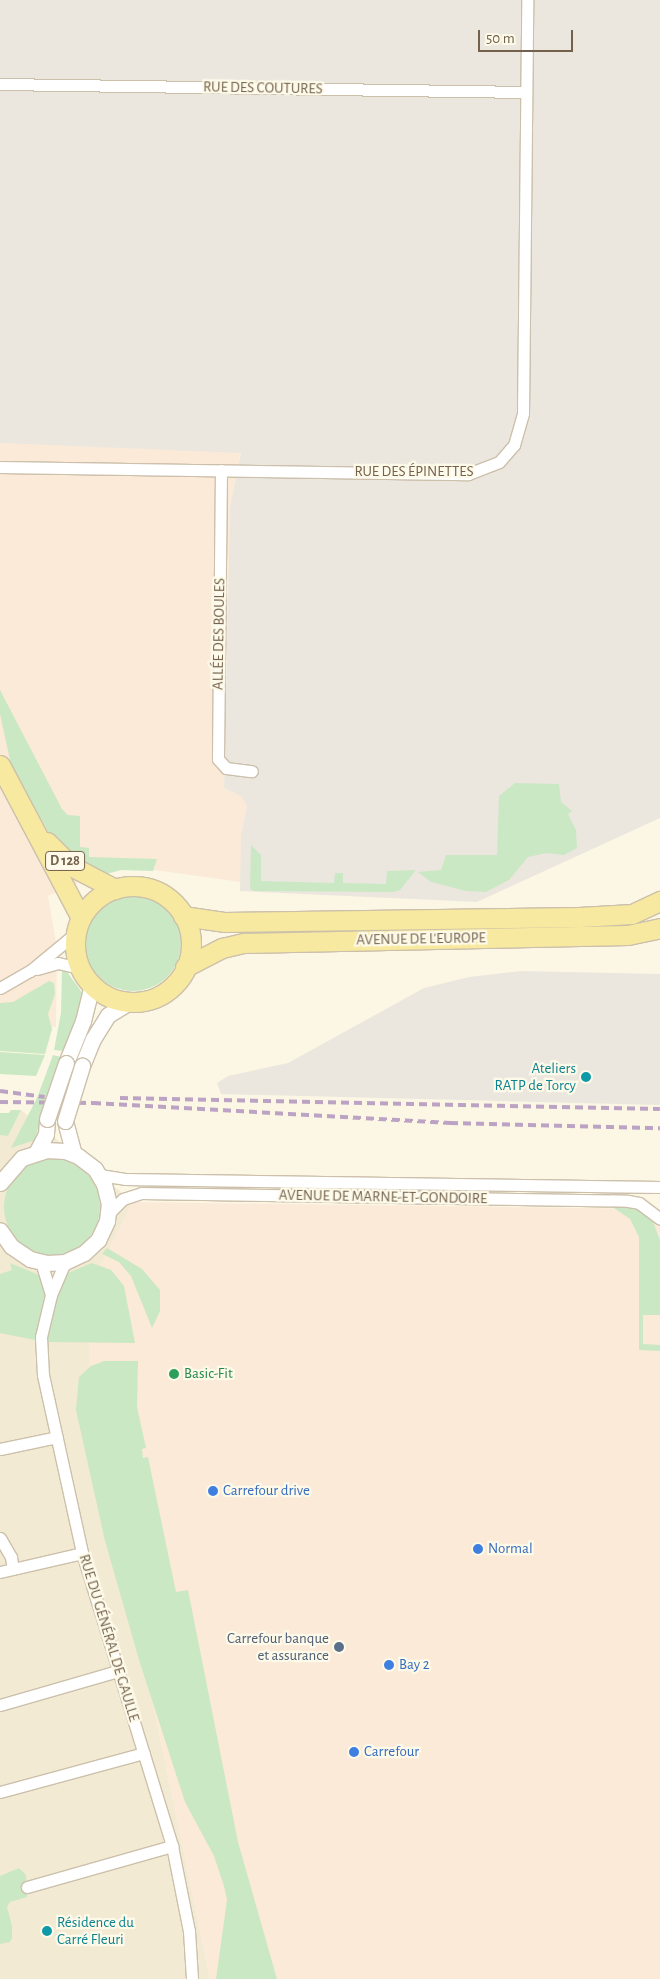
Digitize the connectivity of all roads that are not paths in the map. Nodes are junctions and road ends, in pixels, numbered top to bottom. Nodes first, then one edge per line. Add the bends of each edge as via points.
1 (527, 0) edge
2 (0, 84) edge
3 (526, 92) junction
4 (2, 465) edge
5 (221, 470) junction
6 (0, 765) edge
7 (252, 771) dead end
8 (27, 819) junction
9 (115, 889) junction
10 (660, 901) edge
11 (183, 916) junction
12 (78, 926) junction
13 (660, 928) edge
14 (80, 968) junction
15 (185, 968) junction
16 (30, 971) junction
17 (92, 984) junction
18 (0, 988) edge
19 (130, 1001) junction
20 (37, 1152) junction
21 (74, 1154) junction
22 (100, 1176) junction
23 (0, 1183) edge
24 (660, 1187) edge
25 (108, 1214) junction
26 (660, 1215) edge
27 (660, 1220) edge
28 (2, 1239) edge
29 (41, 1262) junction
30 (65, 1262) junction
31 (51, 1295) junction
32 (57, 1437) junction
33 (0, 1449) edge
34 (0, 1538) edge
35 (82, 1552) junction
36 (12, 1569) junction
37 (0, 1572) edge
38 (118, 1671) junction
39 (0, 1705) edge
40 (144, 1753) junction
41 (0, 1792) edge
42 (172, 1846) junction
43 (27, 1887) dead end
44 (192, 1979) edge

1 - 3 street, RUE DES ÉPINETTES
2 - 3 street, RUE DES COUTURES
3 - 5 street, RUE DES ÉPINETTES via 523,413 518,437 511,450 492,467 468,474
4 - 5 street, RUE DES ÉPINETTES
5 - 7 street, ALLÉE DES BOULES via 218,759 226,768
6 - 8 main road, D 128
8 - 9 main road, D 128 via 71,866
8 - 12 main road, D 128 via 72,896
9 - 11 main road via 132,886 150,889 166,896
9 - 12 main road via 94,900
10 - 11 main road, AVENUE DE L'EUROPE via 632,914 579,917 224,922
11 - 15 main road via 190,942
12 - 14 main road via 75,951
12 - 16 street
13 - 15 main road, AVENUE DE L'EUROPE via 628,935 244,943 222,948
14 - 16 street via 58,963
14 - 17 main road
15 - 19 main road via 163,993
16 - 18 street
17 - 19 main road via 110,997
17 - 20 street, bridge via 83,1021 47,1120 46,1134
19 - 21 street, bridge via 108,1015 82,1066 66,1121
20 - 21 street via 56,1150
20 - 23 street via 12,1165
21 - 22 street
22 - 24 street, AVENUE DE MARNE-ET-GONDOIRE via 124,1179
22 - 25 street via 107,1194
25 - 27 street, AVENUE DE MARNE-ET-GONDOIRE via 123,1199 141,1193 628,1200 639,1203
25 - 30 street via 104,1229 94,1245
26 - 27 street
28 - 29 street via 24,1256
29 - 30 street
29 - 31 street, RUE DU GÉNÉRAL DE GAULLE
30 - 31 street, RUE DU GÉNÉRAL DE GAULLE
31 - 32 street, RUE DU GÉNÉRAL DE GAULLE via 40,1356
32 - 33 street
32 - 35 street, RUE DU GÉNÉRAL DE GAULLE
34 - 36 street via 12,1556
35 - 36 street
35 - 38 street, RUE DU GÉNÉRAL DE GAULLE
36 - 37 street
38 - 39 street
38 - 40 street, RUE DU GÉNÉRAL DE GAULLE
40 - 41 street
40 - 42 street, RUE DU GÉNÉRAL DE GAULLE
42 - 43 street
42 - 44 street, RUE DU GÉNÉRAL DE GAULLE via 189,1931

